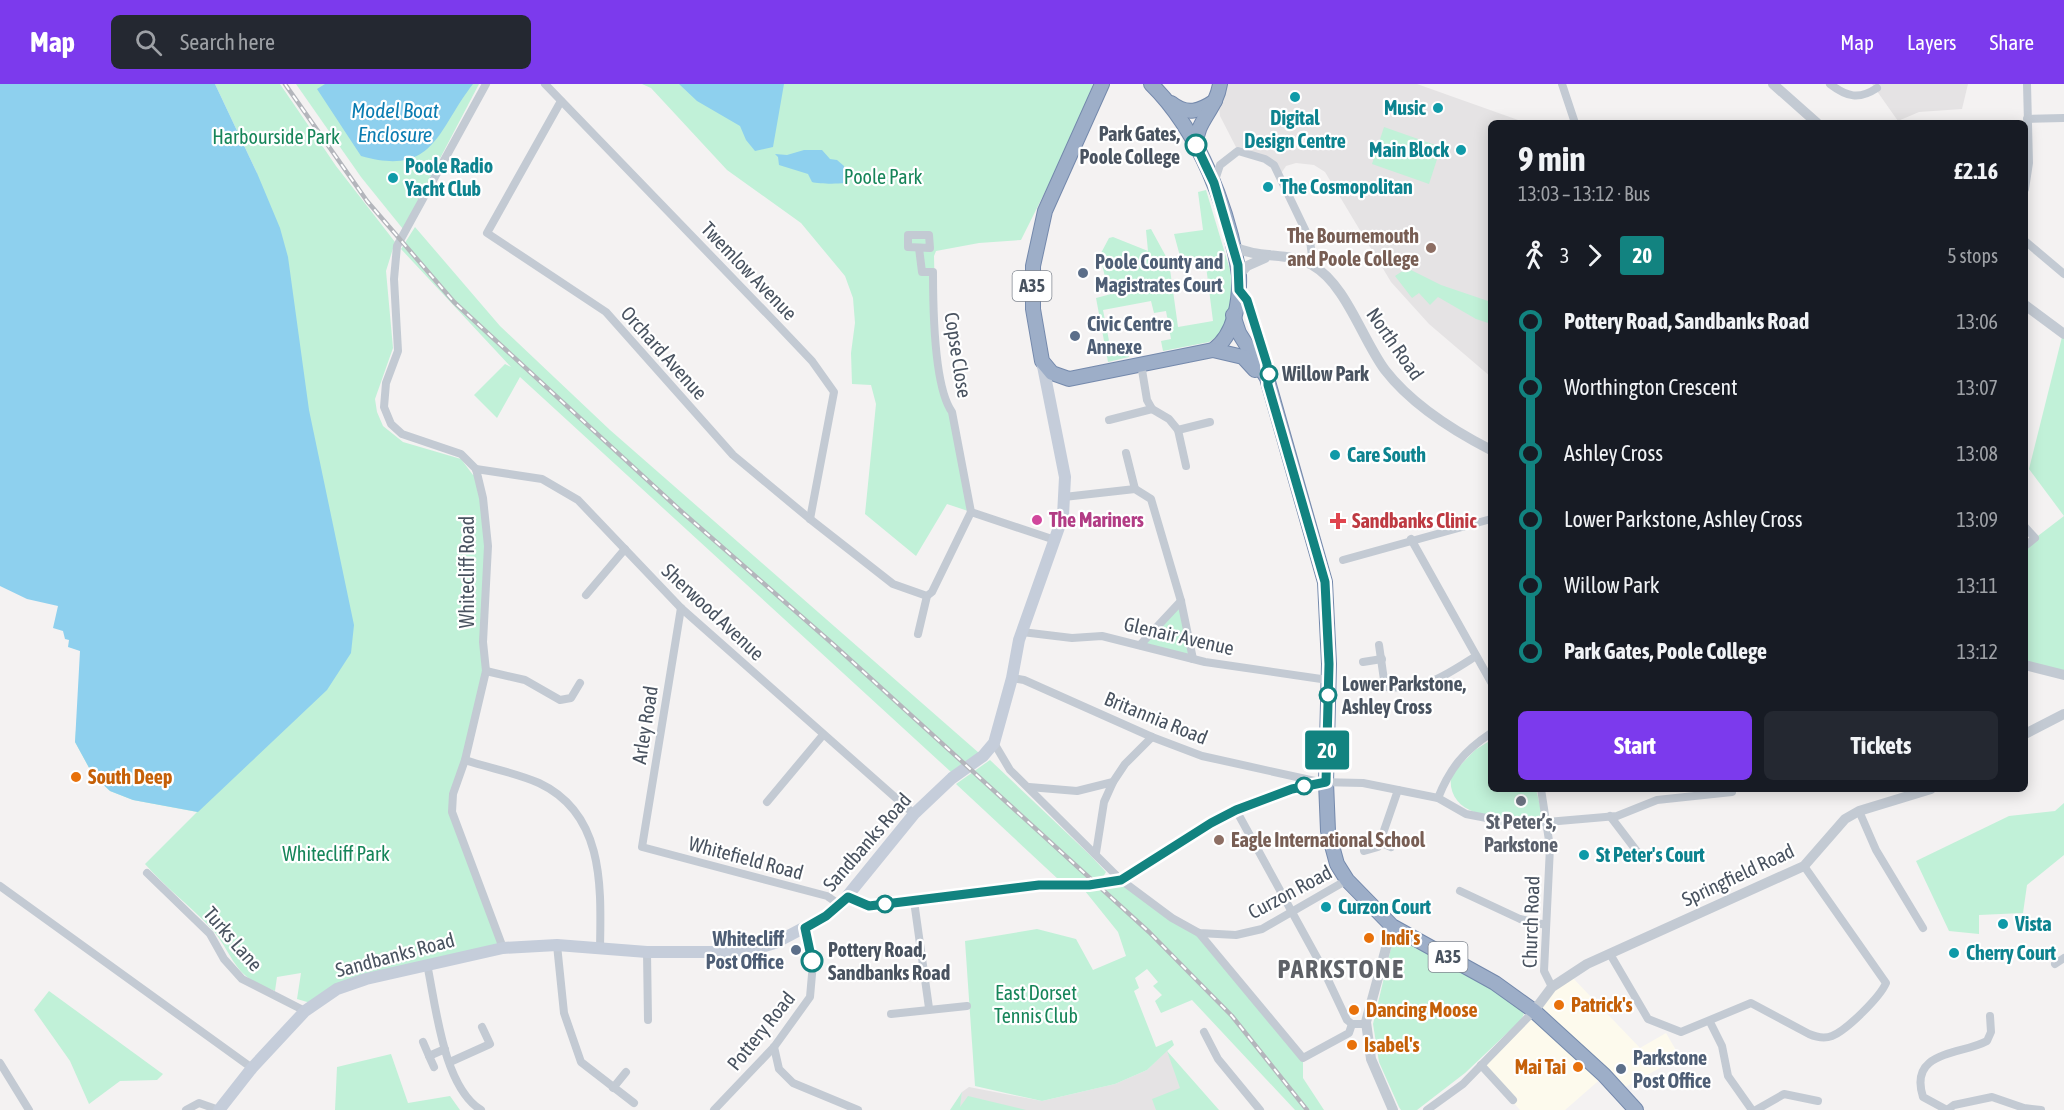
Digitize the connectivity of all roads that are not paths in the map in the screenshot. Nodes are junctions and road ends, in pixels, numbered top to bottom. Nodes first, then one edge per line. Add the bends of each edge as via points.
1 (486, 84) edge
2 (545, 84) edge
3 (1102, 84) edge
4 (1151, 84) edge
5 (1220, 84) edge
6 (1562, 84) edge
7 (1773, 84) edge
8 (1830, 84) edge
9 (2027, 84) edge
10 (1877, 88) dead end
11 (1862, 96) junction
12 (1218, 99) junction
13 (561, 101) junction
14 (1169, 102) junction
15 (1864, 108) dead end
16 (2064, 118) edge
17 (2027, 119) joint
18 (1574, 120) edge
19 (1814, 120) edge
20 (2028, 141) edge
21 (1196, 145) junction
22 (2028, 170) edge
23 (1214, 183) junction
24 (2028, 244) edge
25 (1232, 246) junction
26 (919, 248) dead end
27 (1268, 256) junction
28 (1313, 265) junction
29 (2064, 274) edge
30 (1239, 275) junction
31 (1239, 290) junction
32 (2028, 307) edge
33 (1233, 315) junction
34 (2064, 334) edge
35 (1213, 350) junction
36 (1042, 361) junction
37 (1141, 364) junction
38 (1267, 364) dead end
39 (1069, 379) junction
40 (1268, 385) junction
41 (1052, 409) junction
42 (1152, 409) junction
43 (1109, 420) dead end
44 (1210, 422) dead end
45 (1178, 429) junction
46 (1488, 448) edge
47 (1126, 453) dead end
48 (1186, 466) dead end
49 (476, 469) junction
50 (1135, 489) junction
51 (1064, 497) junction
52 (971, 512) junction
53 (810, 519) junction
54 (1488, 520) edge
55 (2028, 530) edge
56 (1411, 539) junction
57 (1055, 540) junction
58 (2028, 544) edge
59 (625, 549) junction
60 (1343, 560) dead end
61 (586, 595) dead end
62 (927, 596) junction
63 (1181, 601) junction
64 (681, 608) junction
65 (1022, 632) junction
66 (918, 634) dead end
67 (1140, 645) junction
68 (1379, 645) dead end
69 (1476, 656) junction
70 (1382, 658) junction
71 (1193, 659) junction
72 (1363, 662) dead end
73 (2028, 666) edge
74 (486, 671) junction
75 (2064, 675) edge
76 (1488, 677) edge
77 (1012, 678) junction
78 (1328, 680) junction
79 (580, 683) dead end
80 (2064, 714) edge
81 (2028, 732) edge
82 (823, 735) junction
83 (1488, 735) edge
84 (1152, 737) junction
85 (994, 743) junction
86 (465, 760) junction
87 (1291, 776) junction
88 (1113, 782) junction
89 (1322, 782) junction
90 (1029, 788) junction
91 (1292, 789) junction
92 (1398, 790) junction
93 (1541, 792) edge
94 (1732, 792) dead end
95 (1919, 792) edge
96 (1438, 798) junction
97 (767, 802) dead end
98 (1236, 810) junction
99 (1859, 810) junction
100 (914, 814) junction
101 (1610, 816) junction
102 (1547, 822) junction
103 (1380, 842) junction
104 (642, 847) joint
105 (1391, 847) dead end
106 (1364, 851) dead end
107 (1096, 853) junction
108 (1642, 858) dead end
109 (1804, 866) junction
110 (147, 873) dead end
111 (1121, 880) junction
112 (1347, 880) junction
113 (0, 886) edge
114 (1460, 891) dead end
115 (844, 901) junction
116 (914, 901) junction
117 (1293, 913) junction
118 (1546, 925) junction
119 (1392, 926) junction
120 (805, 928) junction
121 (1923, 928) dead end
122 (1199, 933) junction
123 (557, 945) junction
124 (503, 948) junction
125 (600, 949) junction
126 (647, 952) junction
127 (1610, 954) junction
128 (2064, 958) edge
129 (427, 964) junction
130 (2055, 964) dead end
131 (1552, 987) junction
132 (967, 1006) dead end
133 (929, 1008) junction
134 (304, 1011) junction
135 (1534, 1011) junction
136 (891, 1014) dead end
137 (1990, 1016) dead end
138 (648, 1020) dead end
139 (1710, 1022) junction
140 (1352, 1024) junction
141 (1366, 1024) junction
142 (482, 1027) dead end
143 (1204, 1032) dead end
144 (423, 1042) dead end
145 (774, 1047) junction
146 (445, 1049) junction
147 (429, 1056) junction
148 (450, 1062) junction
149 (0, 1063) edge
150 (1481, 1065) junction
151 (434, 1067) dead end
152 (252, 1068) junction
153 (626, 1072) dead end
154 (614, 1088) junction
155 (1513, 1100) dead end
156 (1818, 1101) dead end
157 (634, 1103) dead end
158 (29, 1110) edge
159 (186, 1110) edge
160 (219, 1110) edge
161 (481, 1110) edge
162 (714, 1110) edge
163 (858, 1110) edge
164 (1260, 1110) edge
165 (1393, 1110) edge
166 (1427, 1110) edge
167 (1636, 1110) edge
168 (1754, 1110) edge
169 (1947, 1110) edge
170 (2041, 1110) edge

1 - 49 street via 396,250 398,351 386,383 384,407 391,424 402,434 461,454
2 - 13 street, Twemlow Avenue
3 - 36 highway, A35 via 1037,238 1032,288
4 - 14 highway
5 - 12 highway
6 - 18 street
7 - 19 street
8 - 11 street via 1847,95
9 - 17 street
10 - 11 street
11 - 15 street
12 - 14 highway via 1192,112
12 - 21 highway via 1199,128
13 - 53 street, Twemlow Avenue via 774,321 834,392
13 - 53 street, Orchard Avenue via 487,233 606,312 733,455
14 - 21 highway
16 - 17 street
20 - 22 street
21 - 23 highway
23 - 25 highway
23 - 28 street via 1220,165 1238,152 1265,159 1280,175 1310,240
24 - 29 street
25 - 27 street, North Road via 1253,255
25 - 30 highway
26 - 52 street, Copse Close via 922,272 933,272 940,376 952,412
27 - 28 street, North Road via 1292,257
27 - 30 street via 1247,266
28 - 46 street, North Road via 1336,286 1385,370 1410,397
30 - 31 highway
31 - 33 highway
31 - 38 street via 1247,300
32 - 34 street
33 - 35 highway via 1228,335
33 - 40 highway, A35
35 - 37 highway, A35
35 - 40 highway, A35 via 1244,357
36 - 39 highway via 1052,373
36 - 41 main road
37 - 39 highway, A35
37 - 42 street
39 - 41 main road via 1056,386
40 - 78 highway, A35 via 1322,566
41 - 51 main road via 1065,477
42 - 43 street
42 - 45 street via 1169,418
44 - 45 street
45 - 48 street
47 - 50 street
49 - 59 street, Sherwood Avenue via 542,479 566,491
49 - 74 street, Whitecliff Road via 487,523 483,642
50 - 51 street
50 - 63 street via 1151,499
51 - 57 main road
52 - 57 street
52 - 62 street
53 - 62 street, Orchard Avenue via 893,584
54 - 56 street
55 - 58 street via 2035,538
56 - 60 street
56 - 69 street
57 - 65 main road
59 - 61 street
59 - 64 street, Sherwood Avenue
62 - 66 street
63 - 67 street
63 - 71 street
64 - 82 street, Sherwood Avenue
64 - 104 street, Arley Road
65 - 67 street, Glenair Avenue via 1072,638 1102,636
65 - 77 main road
67 - 71 street, Glenair Avenue
68 - 70 street
69 - 70 street via 1437,680 1409,688 1385,687
69 - 76 street
70 - 72 street
71 - 78 street, Glenair Avenue
73 - 75 street
74 - 79 street via 525,680 560,700 571,698
74 - 86 street, Whitecliff Road
77 - 84 street, Britannia Road
77 - 85 main road
78 - 89 highway, A35
80 - 81 street
82 - 97 street
82 - 100 street, Sherwood Avenue
83 - 96 street via 1448,772
84 - 87 street, Britannia Road via 1202,756
84 - 88 street
85 - 90 street, Curzon Road via 1010,770
85 - 100 main road, Sandbanks Road
86 - 124 street, Whitecliff Road via 453,794 452,812
86 - 125 street via 540,783 578,817 599,867
87 - 89 street, Britannia Road
87 - 91 street
88 - 90 street via 1077,791
88 - 107 street via 1104,802
89 - 91 street
89 - 92 street via 1363,783
89 - 112 highway, A35 via 1328,831 1337,864
90 - 107 street, Curzon Road
91 - 98 street
92 - 96 street
92 - 103 street
93 - 102 street, Church Road
94 - 101 street via 1657,800
95 - 99 street, Springfield Road
96 - 102 street via 1466,814 1485,819
98 - 111 street
98 - 117 street
99 - 109 street, Springfield Road via 1845,819
99 - 121 street via 1876,850
100 - 115 main road, Sandbanks Road
101 - 102 street
101 - 108 street
102 - 118 street, Church Road via 1550,873
103 - 105 street
103 - 106 street via 1378,847
104 - 115 street, Whitefield Road
107 - 111 street, Curzon Road
109 - 127 street, Springfield Road
109 - 139 street via 1885,986 1842,1030 1827,1037 1809,1034 1751,1003
110 - 134 street, Turks Lane via 210,934 224,959 242,979
111 - 116 street, Whitefield Road via 1089,885 1039,885
111 - 122 street, Curzon Road
112 - 117 street, Curzon Road
112 - 119 highway, A35
113 - 152 street
114 - 118 street via 1520,919
115 - 116 street, Whitefield Road via 869,906
115 - 120 main road, Sandbanks Road
116 - 133 street
117 - 122 street, Curzon Road via 1252,932
117 - 140 street
118 - 131 street, Church Road via 1544,971
119 - 135 highway, A35 via 1495,983
119 - 141 street
120 - 126 main road, Sandbanks Road via 775,943 743,952
120 - 145 street, Pottery Road via 813,963 810,997
122 - 140 street via 1303,1058 1349,1033
123 - 124 main road, Sandbanks Road
123 - 125 main road, Sandbanks Road
123 - 154 street via 564,1012 581,1062
124 - 129 main road, Sandbanks Road
125 - 126 main road, Sandbanks Road
126 - 138 street
127 - 131 street, Springfield Road
127 - 139 street via 1648,1019 1681,1032
128 - 130 street
129 - 134 main road, Sandbanks Road via 337,989
129 - 146 street
131 - 135 street, Church Road
132 - 133 street
133 - 136 street
134 - 152 main road, Sandbanks Road
135 - 150 street, Church Road
135 - 167 highway, A35
137 - 169 street via 1986,1047 1941,1055 1923,1073 1923,1097
139 - 168 street via 1722,1046 1728,1076
140 - 141 street
141 - 165 street via 1371,1059
142 - 148 street via 490,1044
143 - 164 street via 1223,1067
144 - 147 street
145 - 162 street, Pottery Road
145 - 163 street via 778,1069 793,1083
146 - 147 street
146 - 148 street
147 - 151 street
148 - 161 street via 469,1102
149 - 158 street
150 - 155 street
150 - 166 street, Church Road via 1463,1084
152 - 160 main road, Sandbanks Road
153 - 154 street
154 - 157 street
156 - 168 street via 1785,1094
159 - 160 street via 199,1103
169 - 170 street via 1992,1097

